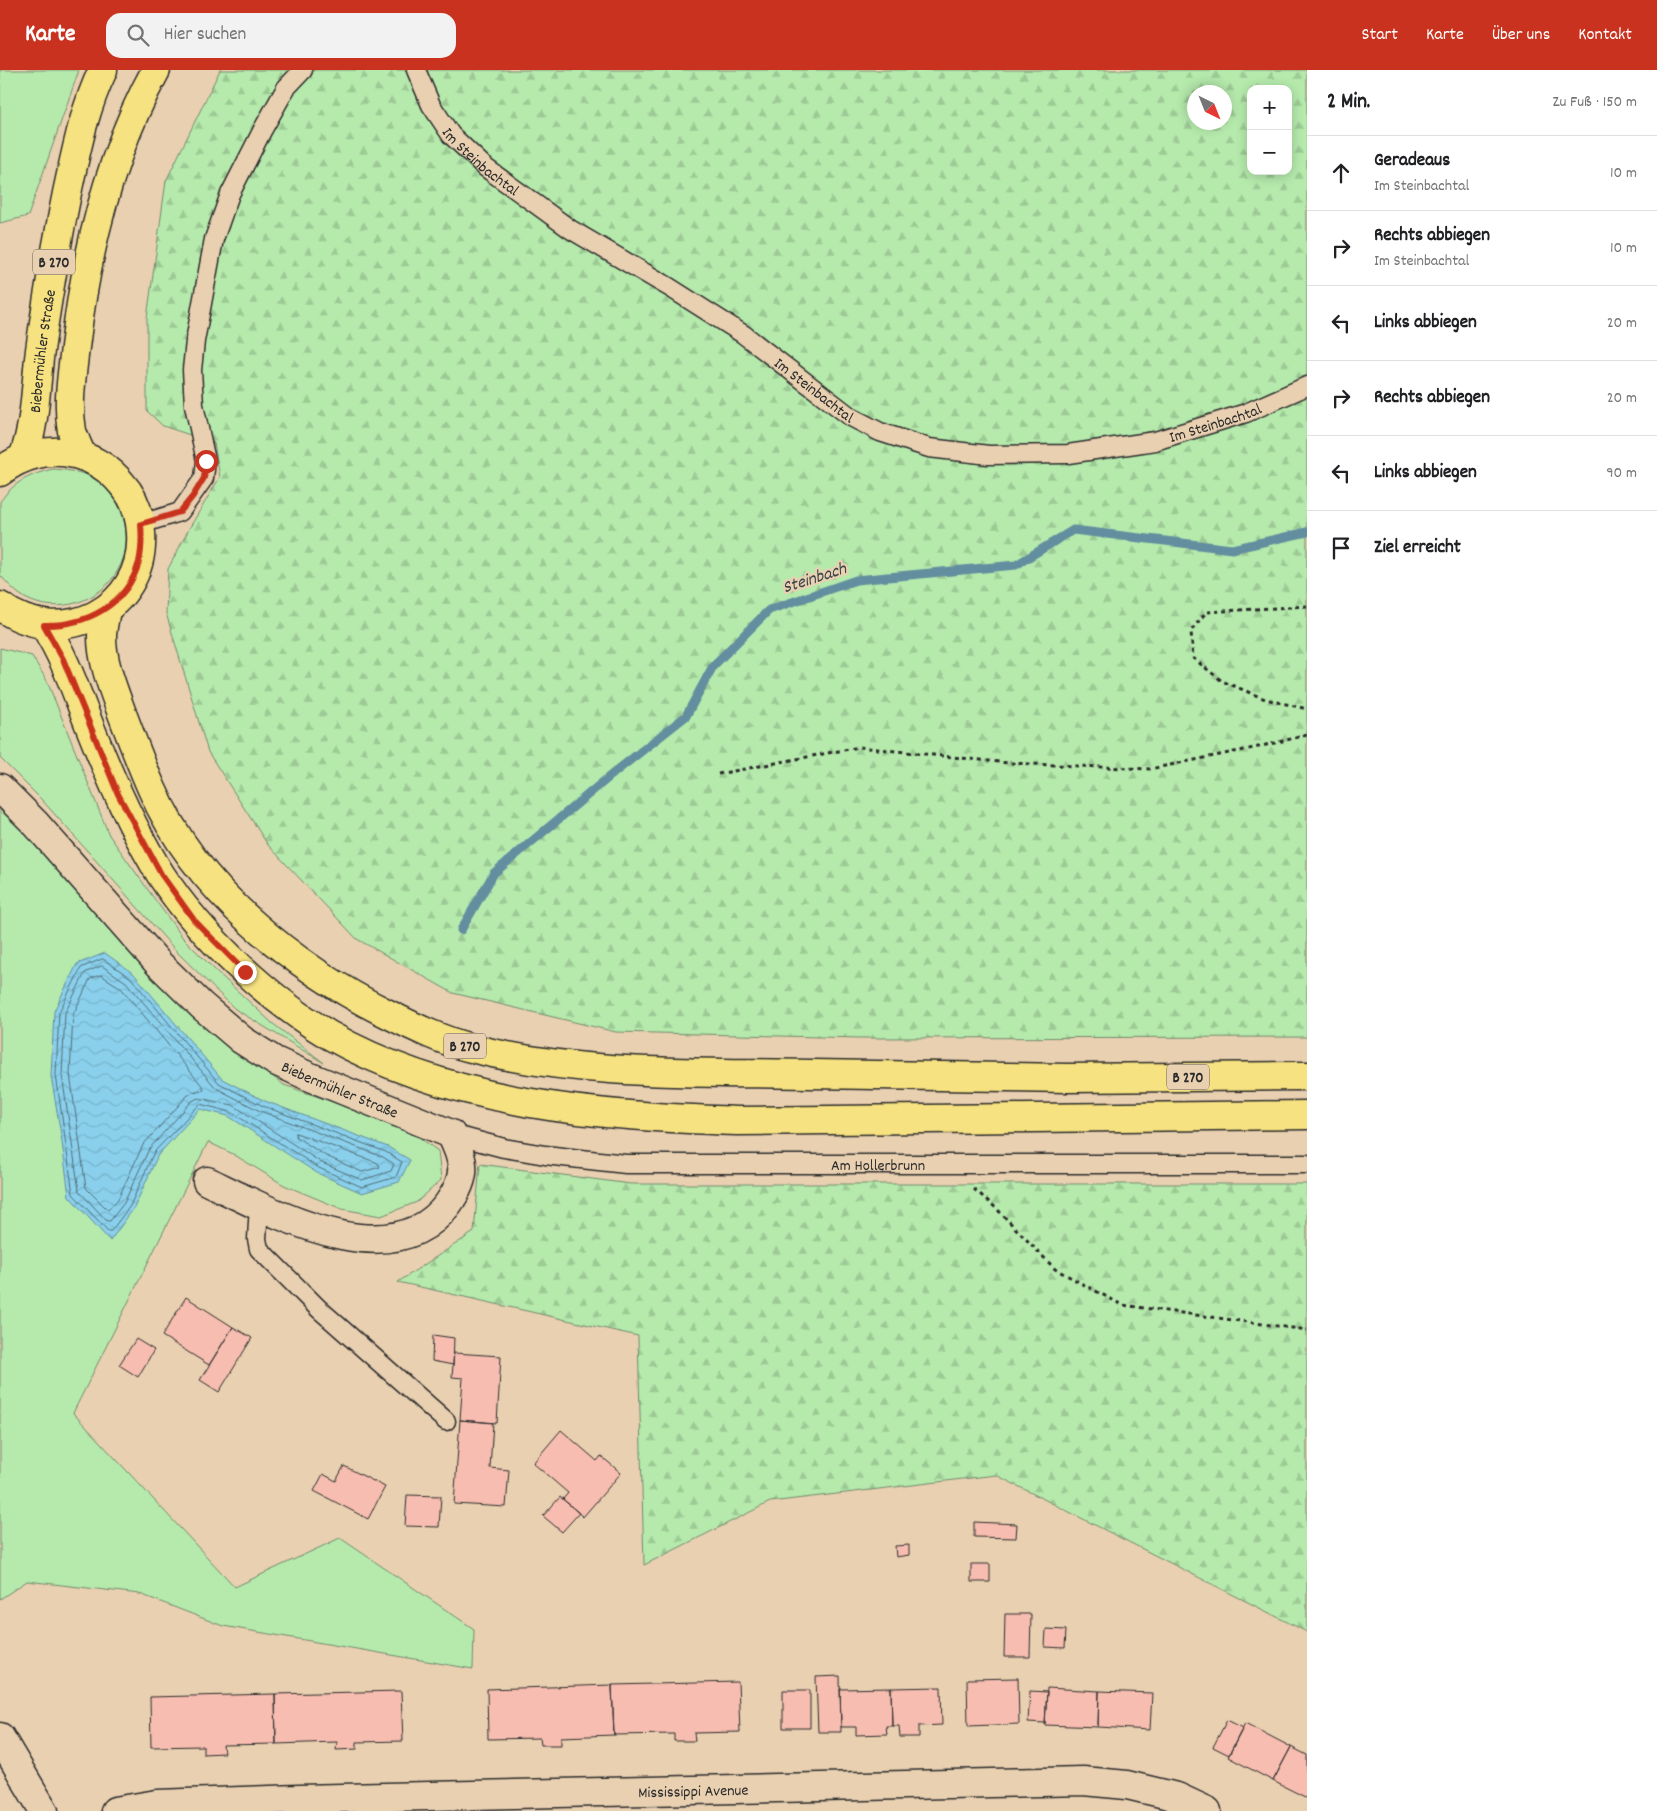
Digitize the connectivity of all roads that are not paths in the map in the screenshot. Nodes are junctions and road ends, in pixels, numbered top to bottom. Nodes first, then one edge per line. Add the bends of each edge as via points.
1 (103, 70) edge
2 (156, 70) edge
3 (302, 70) edge
4 (416, 70) edge
5 (1307, 386) edge
6 (82, 456) junction
7 (23, 458) junction
8 (0, 472) edge
9 (141, 524) junction
10 (0, 606) edge
11 (106, 609) junction
12 (44, 625) junction
13 (0, 788) edge
14 (1307, 1076) edge
15 (1307, 1115) edge
16 (451, 1134) junction
17 (1307, 1164) edge
18 (207, 1181) dead end
19 (259, 1206) junction
20 (446, 1421) dead end
21 (0, 1737) edge
22 (44, 1811) edge
23 (115, 1811) edge
24 (1207, 1811) edge

1 - 7 main road, Biebermühler Straße / B 270 via 79,138 58,236 40,344 33,422
2 - 6 main road, Biebermühler Straße / B 270 via 128,130 104,198 86,272 70,390 72,431
3 - 9 lane via 286,88 263,129 230,194 214,239 194,341 192,370 194,405 206,461 204,478 180,512
4 - 5 lane, Im Steinbachtal via 431,105 451,135 486,168 570,229 742,334 851,417 880,432 929,448 989,455 1068,454 1154,441 1246,413
6 - 7 main road via 58,452
6 - 9 main road via 114,475 127,489
7 - 8 main road
9 - 11 main road via 139,562 132,580
10 - 12 main road via 21,618
11 - 12 main road via 77,622 61,626
11 - 14 main road, B 270 via 102,638 106,664 137,754 174,832 231,903 263,932 314,971 369,1005 416,1028 469,1048 540,1061 620,1069 1068,1078
12 - 15 main road, B 270 via 63,659 118,794 161,874 194,920 245,972 292,1011 329,1035 404,1069 456,1086 561,1109 671,1118
13 - 16 street, Biebermühler Straße via 36,824 159,964 242,1040 308,1076
16 - 17 lane, Am Hollerbrunn via 504,1148 626,1164
16 - 19 street via 461,1154 463,1175 456,1193 442,1213 423,1227 401,1236 376,1240 333,1234
18 - 19 street
19 - 20 lane via 259,1249 319,1309
21 - 22 street
23 - 24 street, Mississippi Avenue via 157,1804 299,1799 1074,1781 1127,1785 1177,1797

